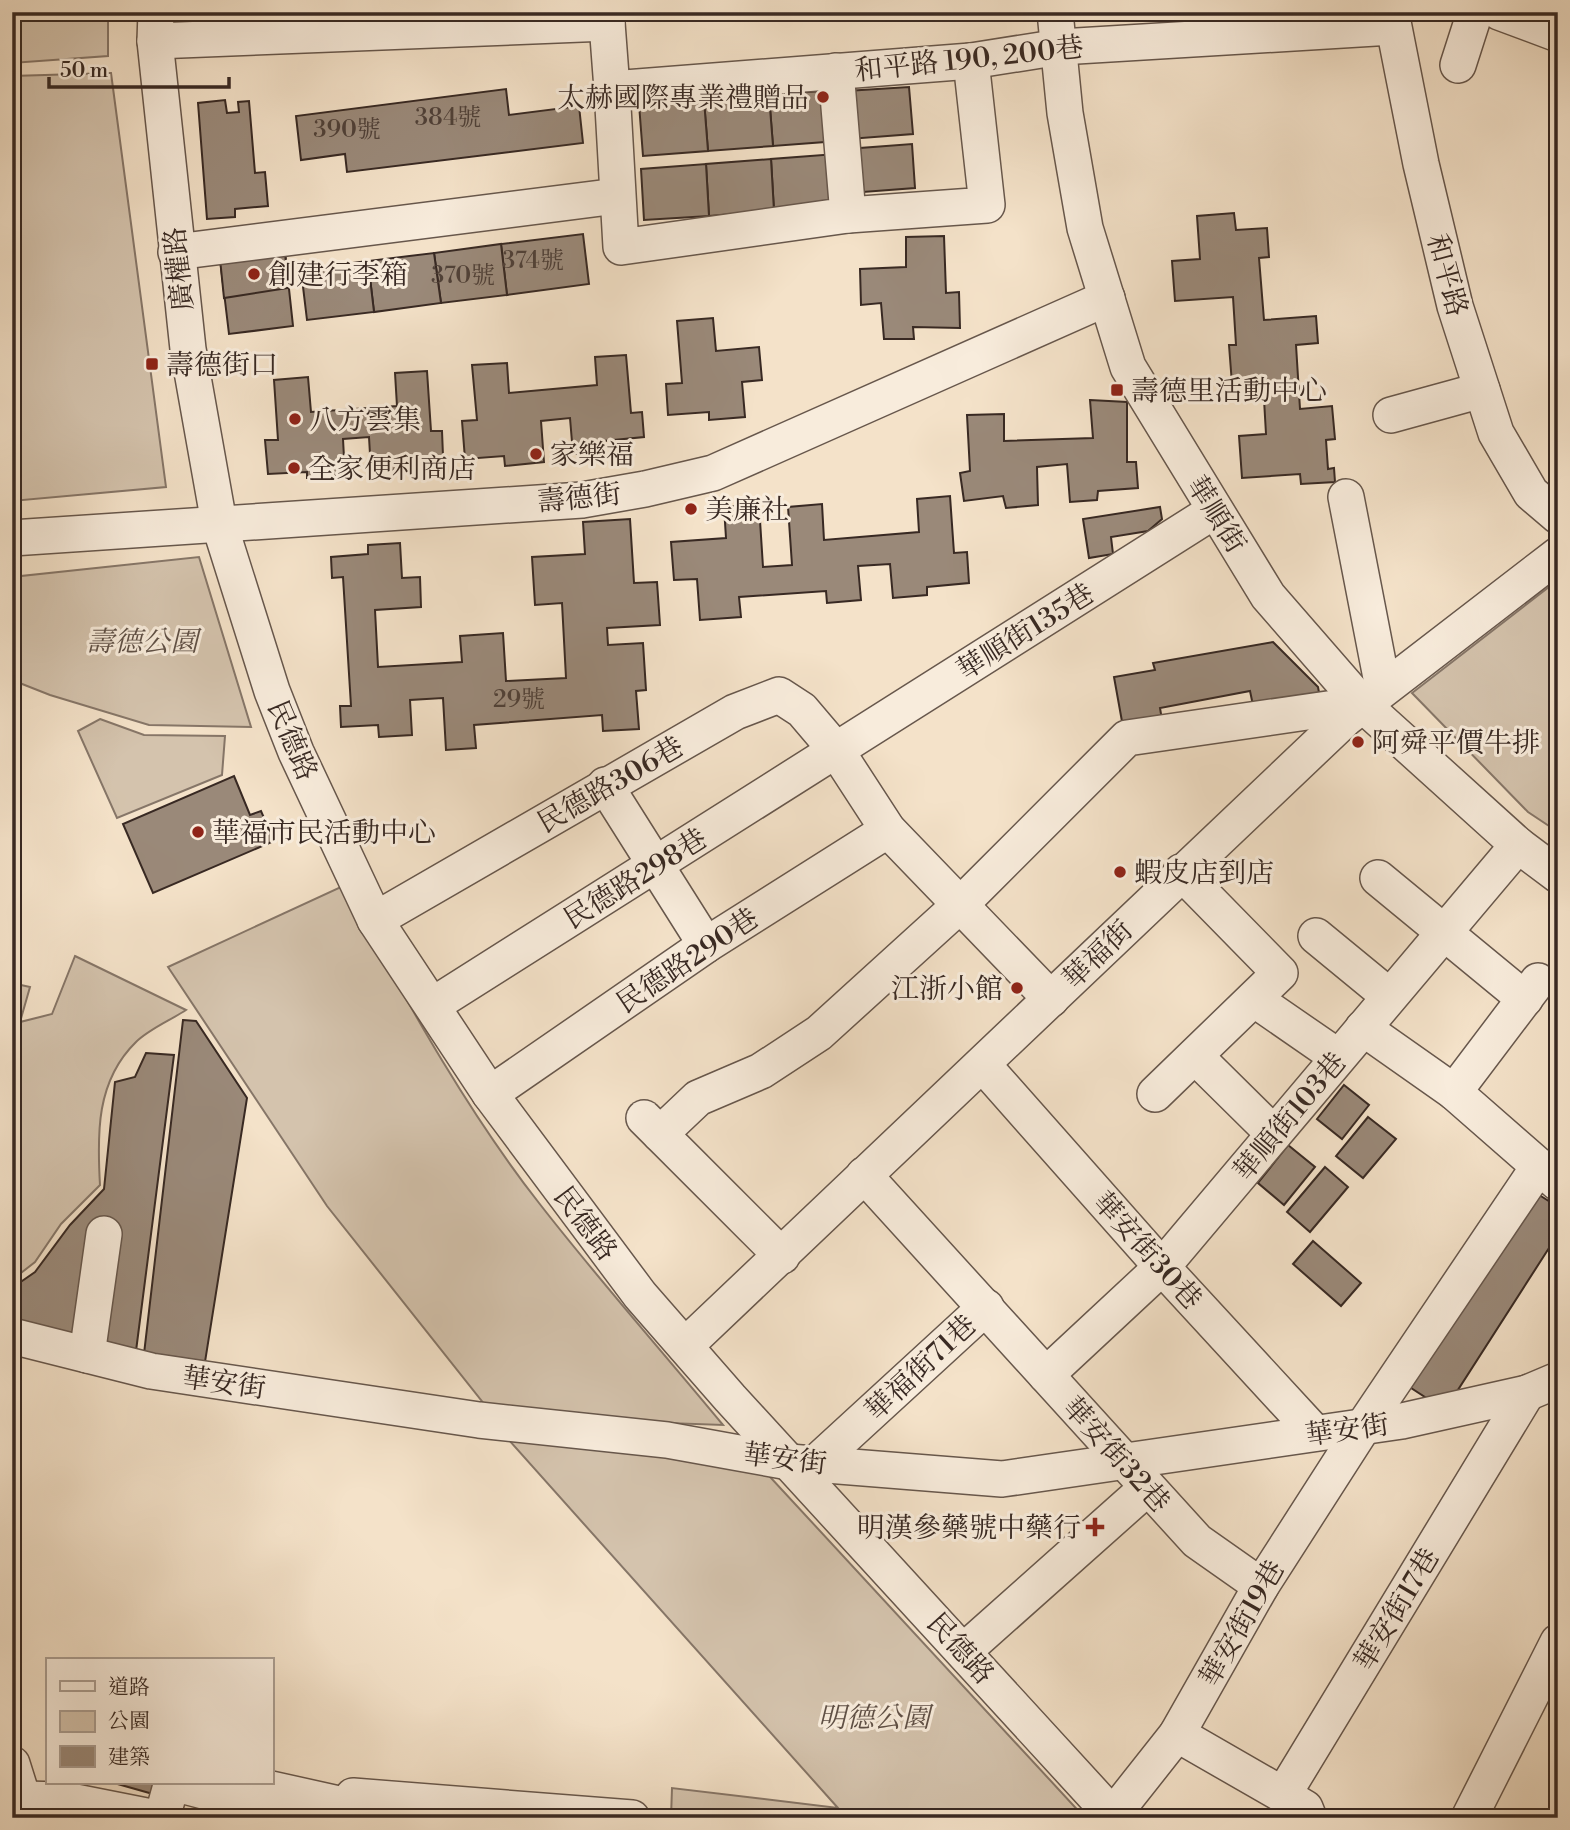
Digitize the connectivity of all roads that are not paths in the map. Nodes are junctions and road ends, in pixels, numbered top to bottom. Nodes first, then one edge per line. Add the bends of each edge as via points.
1 (1055, 12) edge
2 (1475, 12) edge
3 (1499, 12) edge
4 (607, 18) edge
5 (528, 19) edge
6 (1392, 20) edge
7 (424, 21) edge
8 (311, 23) edge
9 (155, 27) edge
10 (1558, 34) edge
11 (1060, 47) junction
12 (971, 61) junction
13 (1458, 65) dead end
14 (836, 71) junction
15 (612, 89) junction
16 (617, 196) junction
17 (848, 215) junction
18 (176, 252) junction
19 (1107, 298) junction
20 (1482, 390) junction
21 (1391, 415) dead end
22 (1346, 497) dead end
23 (1214, 511) junction
24 (1558, 516) edge
25 (219, 523) junction
26 (12, 538) edge
27 (1558, 555) edge
28 (1373, 696) junction
29 (836, 750) junction
30 (605, 785) junction
31 (888, 830) junction
32 (1518, 845) junction
33 (656, 865) junction
34 (1181, 872) junction
35 (1558, 874) edge
36 (1378, 878) dead end
37 (961, 904) junction
38 (375, 920) junction
39 (1445, 932) junction
40 (1316, 936) dead end
41 (706, 945) junction
42 (1389, 996) junction
43 (1051, 999) junction
44 (1254, 999) junction
45 (433, 1005) junction
46 (1363, 1028) junction
47 (1195, 1056) junction
48 (1338, 1058) junction
49 (983, 1065) junction
50 (1454, 1092) junction
51 (490, 1094) junction
52 (1155, 1094) dead end
53 (1274, 1134) junction
54 (1548, 1174) edge
55 (864, 1175) junction
56 (104, 1234) dead end
57 (782, 1256) junction
58 (1162, 1267) junction
59 (985, 1307) junction
60 (12, 1336) edge
61 (685, 1346) junction
62 (87, 1355) junction
63 (1046, 1375) junction
64 (1542, 1386) edge
65 (1363, 1427) junction
66 (1315, 1433) junction
67 (803, 1463) junction
68 (1136, 1476) junction
69 (1261, 1586) junction
70 (1558, 1642) edge
71 (964, 1651) junction
72 (1177, 1734) junction
73 (12, 1763) edge
74 (66, 1792) edge
75 (237, 1799) edge
76 (357, 1803) junction
77 (1296, 1807) edge
78 (26, 1809) edge
79 (1476, 1815) edge
80 (1114, 1816) edge
81 (297, 1817) edge
82 (156, 1818) edge
83 (162, 1818) edge
84 (494, 1818) edge
85 (632, 1818) edge

1 - 11 street, 華順街
2 - 13 street
3 - 10 street
4 - 5 street
4 - 15 street
5 - 7 street
6 - 11 street, 和平路 190, 200巷
6 - 20 street, 和平路 via 1455,306
7 - 8 street
8 - 9 street
9 - 18 street, 廣權路
11 - 12 street, 和平路 190, 200巷
11 - 19 street, 華順街 via 1065,113 1085,228
12 - 14 street, 和平路 190, 200巷
12 - 17 street via 987,205
14 - 15 street, 和平路 190, 200巷
14 - 17 street
15 - 16 street
16 - 17 street via 621,247
16 - 18 street
18 - 25 street, 廣權路
19 - 23 street, 華順街 via 1128,366
19 - 25 street, 壽德街 via 713,473 582,500
20 - 21 street
20 - 24 street, 和平路 via 1496,433 1531,493
22 - 28 street
23 - 28 street, 華順街 via 1268,596
23 - 29 street, 華順街135巷
25 - 26 street, 壽德街
25 - 38 street, 民德路 via 291,740
27 - 28 street, 華福街
28 - 32 street, 華順街
28 - 34 street, 華福街
28 - 37 street via 1127,738
29 - 30 street, 民德路306巷 via 802,710 779,695 735,712
29 - 31 street
29 - 33 street, 民德路298巷
30 - 33 street
30 - 38 street, 民德路306巷
31 - 37 street
31 - 41 street, 民德路290巷
32 - 35 street, 華順街
32 - 39 street, 華順街103巷
33 - 41 street
33 - 45 street, 民德路298巷
34 - 43 street, 華福街
34 - 44 street via 1280,973
36 - 39 street
37 - 43 street
37 - 57 street via 820,1032 761,1071 698,1098 652,1126
38 - 45 street, 民德路
39 - 42 street, 華順街103巷
39 - 50 street via 1531,990
40 - 42 street
41 - 51 street, 民德路290巷
42 - 46 street, 華順街103巷
43 - 49 street, 華福街
44 - 47 street
44 - 48 street
45 - 51 street, 民德路
46 - 48 street, 華順街103巷
46 - 50 street
47 - 52 street
47 - 53 street
48 - 53 street, 華順街103巷
49 - 55 street, 華福街
49 - 58 street, 華安街30巷
50 - 54 street
51 - 61 street, 民德路 via 640,1295
53 - 58 street, 華順街103巷
54 - 65 street, 華安街19巷
55 - 57 street, 華福街
55 - 59 street, 華福街71巷
56 - 62 street
57 - 61 street, 華福街
58 - 63 street, 華順街103巷
58 - 66 street, 華安街30巷
59 - 63 street, 華安街32巷
59 - 67 street, 華福街71巷
60 - 62 street, 華安街
61 - 67 street, 民德路
62 - 67 street, 華安街 via 151,1371 479,1420 667,1440
63 - 68 street, 華安街32巷
64 - 65 street, 華安街 via 1402,1422
64 - 77 street, 華安街17巷
65 - 66 street, 華安街
65 - 69 street, 華安街19巷
66 - 68 street, 華安街
67 - 68 street, 華安街 via 1002,1479
67 - 71 street, 民德路
68 - 69 street, 華安街32巷 via 1197,1541
68 - 71 street
69 - 72 street, 華安街19巷
70 - 79 street
71 - 80 street, 民德路
72 - 77 street
72 - 80 street, 華安街19巷
73 - 78 street
74 - 78 street
74 - 82 street
75 - 76 street
75 - 81 street
75 - 83 street via 177,1784 170,1789
76 - 84 street
76 - 85 street

